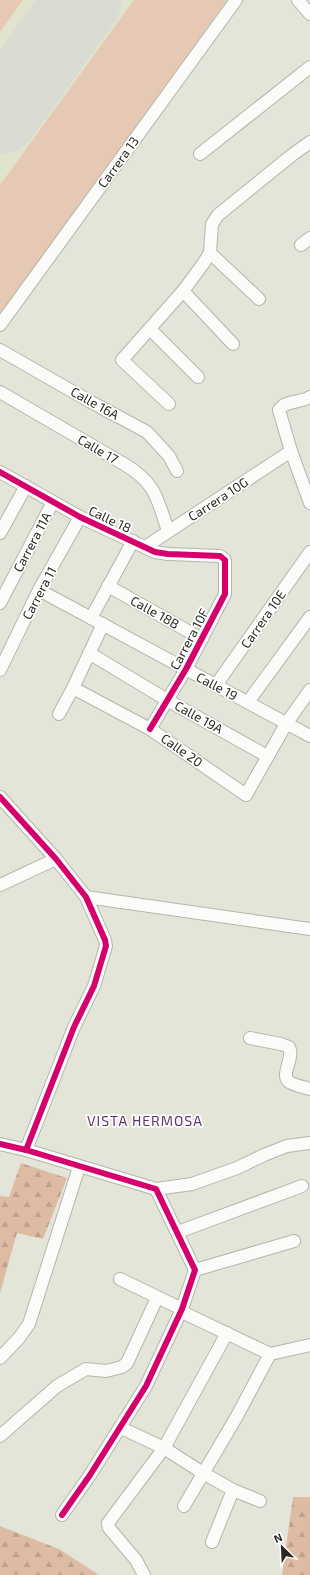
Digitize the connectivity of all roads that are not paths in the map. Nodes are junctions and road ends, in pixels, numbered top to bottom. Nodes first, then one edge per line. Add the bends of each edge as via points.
1 (236, 0) edge
2 (298, 0) edge
3 (310, 14) edge
4 (310, 67) edge
5 (310, 142) edge
6 (200, 154) dead end
7 (210, 252) junction
8 (183, 291) junction
9 (259, 300) dead end
10 (0, 325) edge
11 (150, 328) junction
12 (234, 344) dead end
13 (0, 350) edge
14 (198, 377) dead end
15 (0, 392) edge
16 (310, 396) edge
17 (168, 404) dead end
18 (291, 452) junction
19 (177, 471) dead end
20 (0, 472) edge
21 (26, 486) junction
22 (53, 502) junction
23 (310, 503) edge
24 (80, 517) junction
25 (168, 531) junction
26 (0, 533) edge
27 (133, 541) junction
28 (145, 547) junction
29 (310, 552) edge
30 (220, 556) joint
31 (108, 586) junction
32 (39, 590) junction
33 (0, 603) edge
34 (91, 618) junction
35 (310, 618) edge
36 (103, 624) junction
37 (202, 639) junction
38 (4, 650) edge
39 (89, 653) junction
40 (186, 669) junction
41 (0, 670) edge
42 (216, 685) junction
43 (73, 688) junction
44 (310, 690) edge
45 (167, 700) junction
46 (248, 702) junction
47 (59, 714) dead end
48 (286, 724) junction
49 (150, 728) junction
50 (310, 736) edge
51 (267, 756) junction
52 (0, 798) edge
53 (56, 859) junction
54 (0, 885) edge
55 (86, 897) junction
56 (310, 929) edge
57 (250, 1038) dead end
58 (310, 1089) edge
59 (310, 1143) edge
60 (0, 1144) edge
61 (26, 1150) junction
62 (79, 1167) junction
63 (302, 1186) dead end
64 (156, 1189) junction
65 (178, 1232) junction
66 (294, 1241) dead end
67 (195, 1270) junction
68 (120, 1279) dead end
69 (157, 1298) junction
70 (181, 1310) junction
71 (226, 1333) junction
72 (310, 1345) edge
73 (270, 1354) junction
74 (0, 1358) edge
75 (121, 1428) junction
76 (0, 1436) edge
77 (164, 1448) junction
78 (203, 1473) junction
79 (233, 1490) junction
80 (260, 1502) dead end
81 (184, 1506) dead end
82 (62, 1515) dead end
83 (212, 1542) dead end
84 (144, 1575) edge

1 - 10 street, Carrera 13
2 - 3 street
4 - 6 street
5 - 7 street via 218,215 212,224
7 - 8 street
7 - 9 street
8 - 11 street
8 - 12 street
11 - 14 street
11 - 17 street via 122,360
13 - 19 street, Calle 16A via 147,432 169,456
15 - 25 street, Calle 17 via 143,477 152,488
16 - 18 street via 284,405 279,410
18 - 23 street
18 - 25 street, Carrera 10G
20 - 21 street, Calle 18
21 - 22 street, Calle 18
21 - 26 street
22 - 24 street, Calle 18
22 - 33 street, Carrera 11A
24 - 27 street, Calle 18
24 - 32 street, Carrera 11
25 - 28 street, Carrera 10G
27 - 28 street, Calle 18
27 - 31 street
28 - 30 street, Calle 18 via 162,554
29 - 42 street, Carrera 10E
30 - 37 street, Carrera 10F via 225,560 225,594
31 - 34 street
31 - 37 street, Calle 18B
32 - 34 street, Calle 19
32 - 38 street, Carrera 11
34 - 36 street, Calle 19
35 - 46 street
36 - 39 street
36 - 40 street, Calle 19
37 - 40 street, Carrera 10F
38 - 41 street, Carrera 11
39 - 43 street
39 - 45 street, Calle 19A
40 - 42 street, Calle 19
40 - 45 street, Carrera 10F
42 - 46 street, Calle 19
43 - 47 street
43 - 49 street, Calle 20
44 - 48 street
45 - 49 street, Carrera 10F
45 - 51 street, Calle 19A
46 - 48 street, Calle 19
48 - 50 street, Calle 19
48 - 51 street
49 - 51 street, Calle 20 via 246,795
52 - 53 street
53 - 54 street
53 - 55 street
55 - 56 street
55 - 61 street via 106,946 94,986 74,1027
57 - 58 street via 289,1047 291,1055 287,1080
59 - 64 street via 287,1146 192,1184
60 - 61 street
61 - 62 street
62 - 64 street
62 - 74 street via 29,1324
63 - 65 street
64 - 65 street
65 - 67 street
66 - 67 street
67 - 70 street
68 - 69 street
69 - 70 street
69 - 76 street via 127,1363 106,1371 86,1369 56,1386
70 - 71 street
70 - 75 street via 146,1386
71 - 73 street
71 - 77 street
72 - 73 street
73 - 78 street
75 - 77 street
75 - 82 street
77 - 78 street
77 - 84 street via 108,1523 109,1528 136,1560
78 - 79 street
78 - 81 street
79 - 80 street
79 - 83 street

